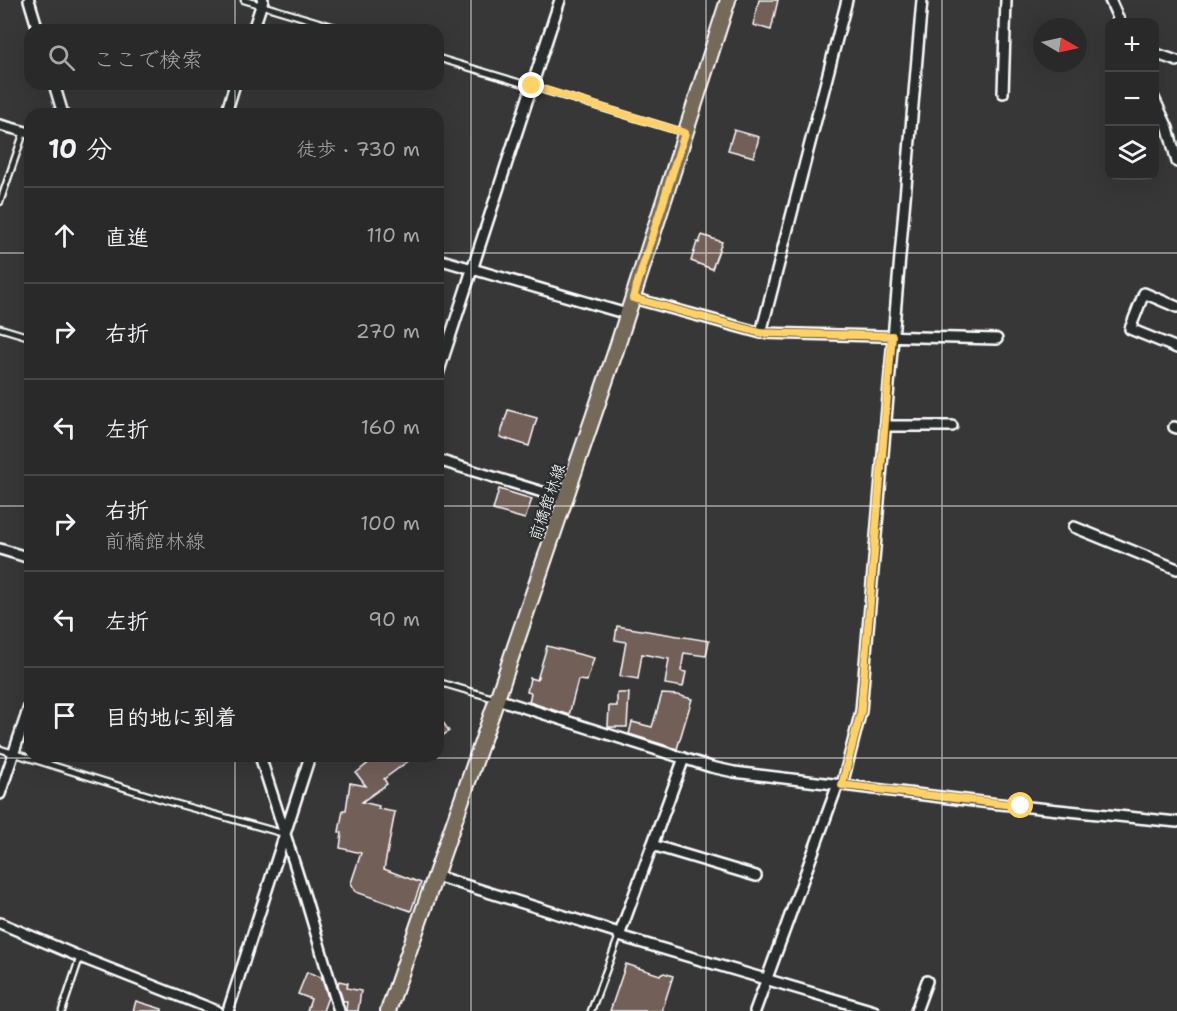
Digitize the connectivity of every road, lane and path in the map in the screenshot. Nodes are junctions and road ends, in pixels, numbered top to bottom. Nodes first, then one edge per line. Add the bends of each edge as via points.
1 (29, 0) edge
2 (244, 0) edge
3 (560, 0) edge
4 (728, 0) edge
5 (848, 0) edge
6 (922, 0) edge
7 (1006, 0) edge
8 (1110, 0) edge
9 (262, 3) edge
10 (1118, 18) edge
11 (36, 24) edge
12 (255, 24) edge
13 (327, 24) edge
14 (1159, 54) edge
15 (444, 60) edge
16 (1177, 61) edge
17 (532, 86) junction
18 (56, 90) edge
19 (233, 90) edge
20 (1004, 93) dead end
21 (1159, 107) edge
22 (61, 108) edge
23 (228, 108) edge
24 (0, 125) edge
25 (24, 131) edge
26 (685, 133) junction
27 (24, 140) edge
28 (1177, 162) edge
29 (0, 202) edge
30 (444, 261) edge
31 (471, 269) junction
32 (633, 298) junction
33 (1177, 307) edge
34 (627, 314) junction
35 (0, 328) edge
36 (761, 333) junction
37 (24, 335) edge
38 (892, 336) junction
39 (997, 339) dead end
40 (1177, 348) edge
41 (444, 355) edge
42 (885, 426) junction
43 (952, 426) dead end
44 (444, 462) edge
45 (565, 499) junction
46 (1074, 526) dead end
47 (0, 549) edge
48 (24, 556) edge
49 (1177, 569) edge
50 (444, 684) edge
51 (497, 699) junction
52 (24, 722) edge
53 (0, 748) edge
54 (14, 753) junction
55 (24, 756) edge
56 (684, 758) junction
57 (43, 762) edge
58 (262, 762) edge
59 (308, 762) edge
60 (840, 785) junction
61 (0, 794) edge
62 (1177, 822) edge
63 (285, 834) junction
64 (652, 846) junction
65 (436, 876) junction
66 (756, 876) dead end
67 (0, 923) edge
68 (619, 934) junction
69 (80, 957) junction
70 (768, 979) junction
71 (927, 981) dead end
72 (63, 1011) edge
73 (217, 1011) edge
74 (228, 1011) edge
75 (339, 1011) edge
76 (388, 1011) edge
77 (591, 1011) edge
78 (755, 1011) edge
79 (874, 1011) edge
80 (916, 1011) edge

1 - 11 street
2 - 9 lane
3 - 17 street
4 - 26 main road, 前橋館林線
5 - 36 street
6 - 38 street
7 - 20 street
8 - 10 street
9 - 12 street
9 - 13 lane
14 - 16 street
15 - 17 lane
17 - 26 lane
17 - 31 street
18 - 22 street
19 - 23 street
21 - 28 street
24 - 25 street
26 - 32 main road, 前橋館林線
27 - 29 lane
30 - 31 street
31 - 34 street
31 - 41 street
32 - 34 main road, 前橋館林線
32 - 36 street
33 - 40 street via 1144,293 1130,329
34 - 45 main road, 前橋館林線
35 - 37 lane
36 - 38 street
38 - 39 street
38 - 42 street
42 - 43 street
42 - 60 street via 861,711
44 - 45 street
45 - 51 main road, 前橋館林線
46 - 49 street
47 - 48 street
50 - 51 lane
51 - 56 street
51 - 65 main road, 前橋館林線
52 - 54 street
53 - 54 lane
54 - 55 lane
54 - 61 street
56 - 60 street via 734,772
56 - 64 street
57 - 63 lane
58 - 63 street
59 - 63 street
60 - 62 street
60 - 70 street
63 - 74 street
63 - 75 street
64 - 66 street
64 - 68 street
65 - 68 street
65 - 76 main road, 前橋館林線
67 - 69 street
68 - 70 street
68 - 77 lane
69 - 72 lane
69 - 73 street
70 - 78 street
70 - 79 street
71 - 80 street

